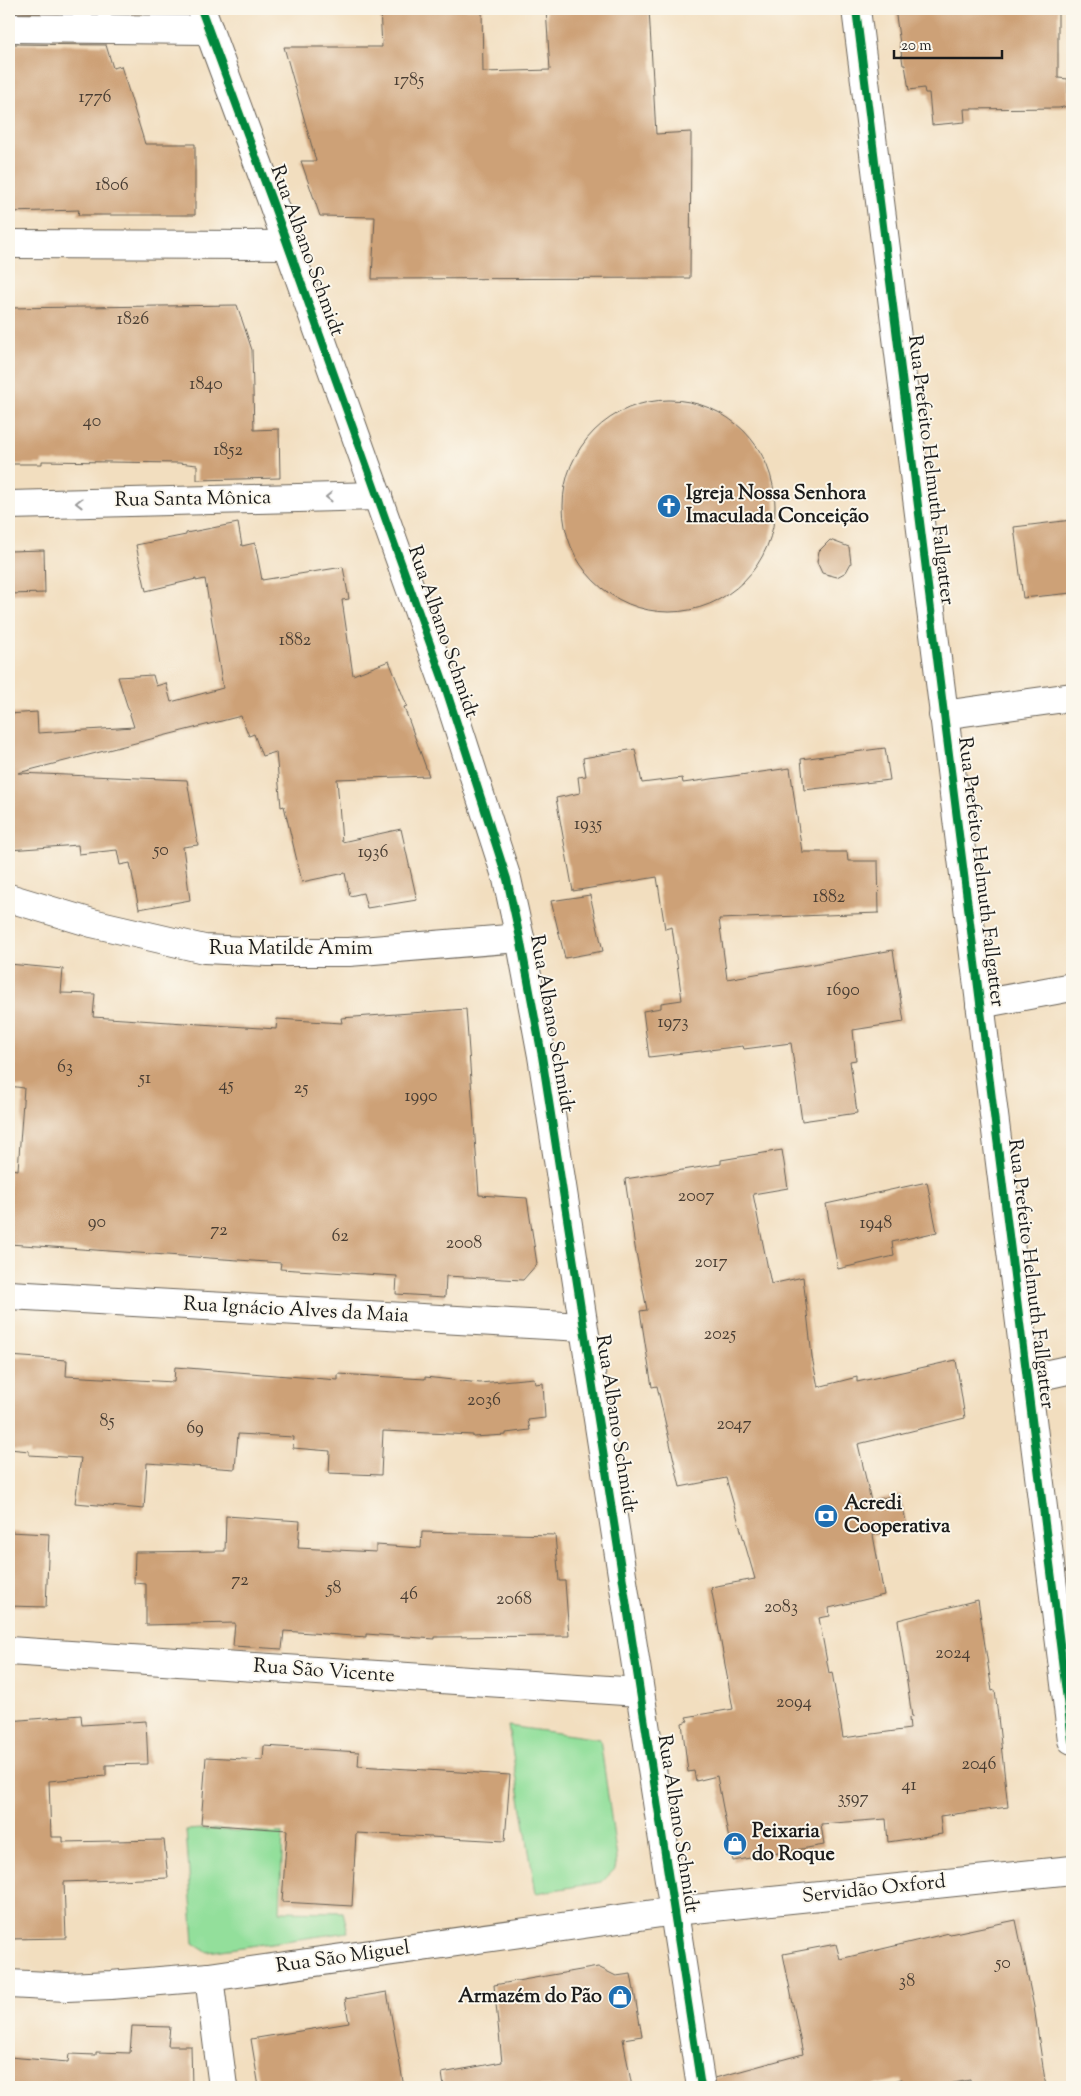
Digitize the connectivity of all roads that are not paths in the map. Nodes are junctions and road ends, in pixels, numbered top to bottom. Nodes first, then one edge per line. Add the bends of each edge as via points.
1 (856, 9) edge
2 (205, 19) edge
3 (9, 28) edge
4 (9, 244) edge
5 (287, 245) junction
6 (378, 496) junction
7 (9, 505) edge
8 (1072, 697) edge
9 (943, 714) junction
10 (9, 898) edge
11 (520, 938) junction
12 (1072, 987) edge
13 (980, 1004) junction
14 (9, 1295) edge
15 (583, 1326) junction
16 (1072, 1369) edge
17 (1026, 1378) junction
18 (9, 1651) edge
19 (639, 1692) junction
20 (1072, 1740) edge
21 (1072, 1870) edge
22 (675, 1911) junction
23 (209, 1977) junction
24 (9, 1984) edge
25 (223, 2087) edge
26 (701, 2087) edge

1 - 9 street, Rua Prefeito Helmuth Fallgatter
2 - 3 street
2 - 5 street, Rua Albano Schmidt
4 - 5 street
5 - 6 street, Rua Albano Schmidt
6 -> 7 street, Rua Santa Mônica
6 - 11 street, Rua Albano Schmidt via 447,692 507,879
8 - 9 street
9 - 13 street, Rua Prefeito Helmuth Fallgatter
10 - 11 street, Rua Matilde Amim via 92,923 204,949 348,952
11 - 15 street, Rua Albano Schmidt via 542,1056
12 - 13 street
13 - 17 street, Rua Prefeito Helmuth Fallgatter
14 - 15 street, Rua Ignácio Alves da Maia
15 - 19 street, Rua Albano Schmidt
16 - 17 street
17 - 20 street, Rua Prefeito Helmuth Fallgatter
18 - 19 street, Rua São Vicente
19 - 22 street, Rua Albano Schmidt
21 - 22 street, Servidão Oxford
22 - 23 street, Rua São Miguel
22 - 26 street, Rua Albano Schmidt
23 - 24 street, Rua São Miguel via 111,1985
23 - 25 street

